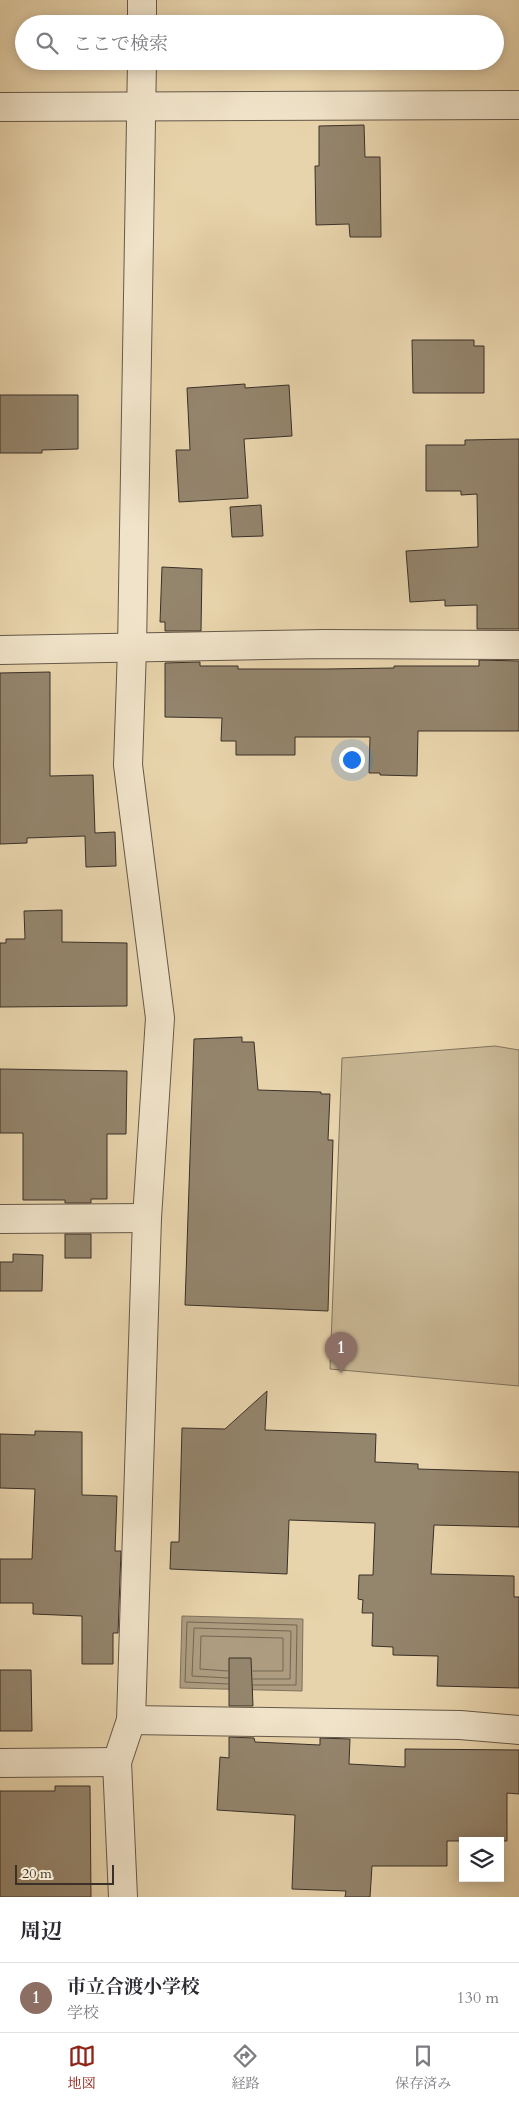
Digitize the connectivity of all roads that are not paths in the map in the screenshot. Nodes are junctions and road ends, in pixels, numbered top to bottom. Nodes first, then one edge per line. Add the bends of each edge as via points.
1 (142, 0) edge
2 (142, 15) edge
3 (142, 70) edge
4 (519, 104) edge
5 (142, 105) junction
6 (0, 107) edge
7 (519, 645) edge
8 (132, 649) junction
9 (0, 650) edge
10 (147, 1218) junction
11 (0, 1219) edge
12 (131, 1720) junction
13 (519, 1730) edge
14 (117, 1762) junction
15 (0, 1763) edge
16 (123, 1897) edge

1 - 2 street
3 - 5 street
4 - 5 street
5 - 6 street
5 - 8 street
7 - 8 street via 324,644
8 - 9 street
8 - 10 street via 128,765 160,1018
10 - 11 street
10 - 12 street
12 - 13 street via 460,1725
12 - 14 street
14 - 15 street
14 - 16 street

